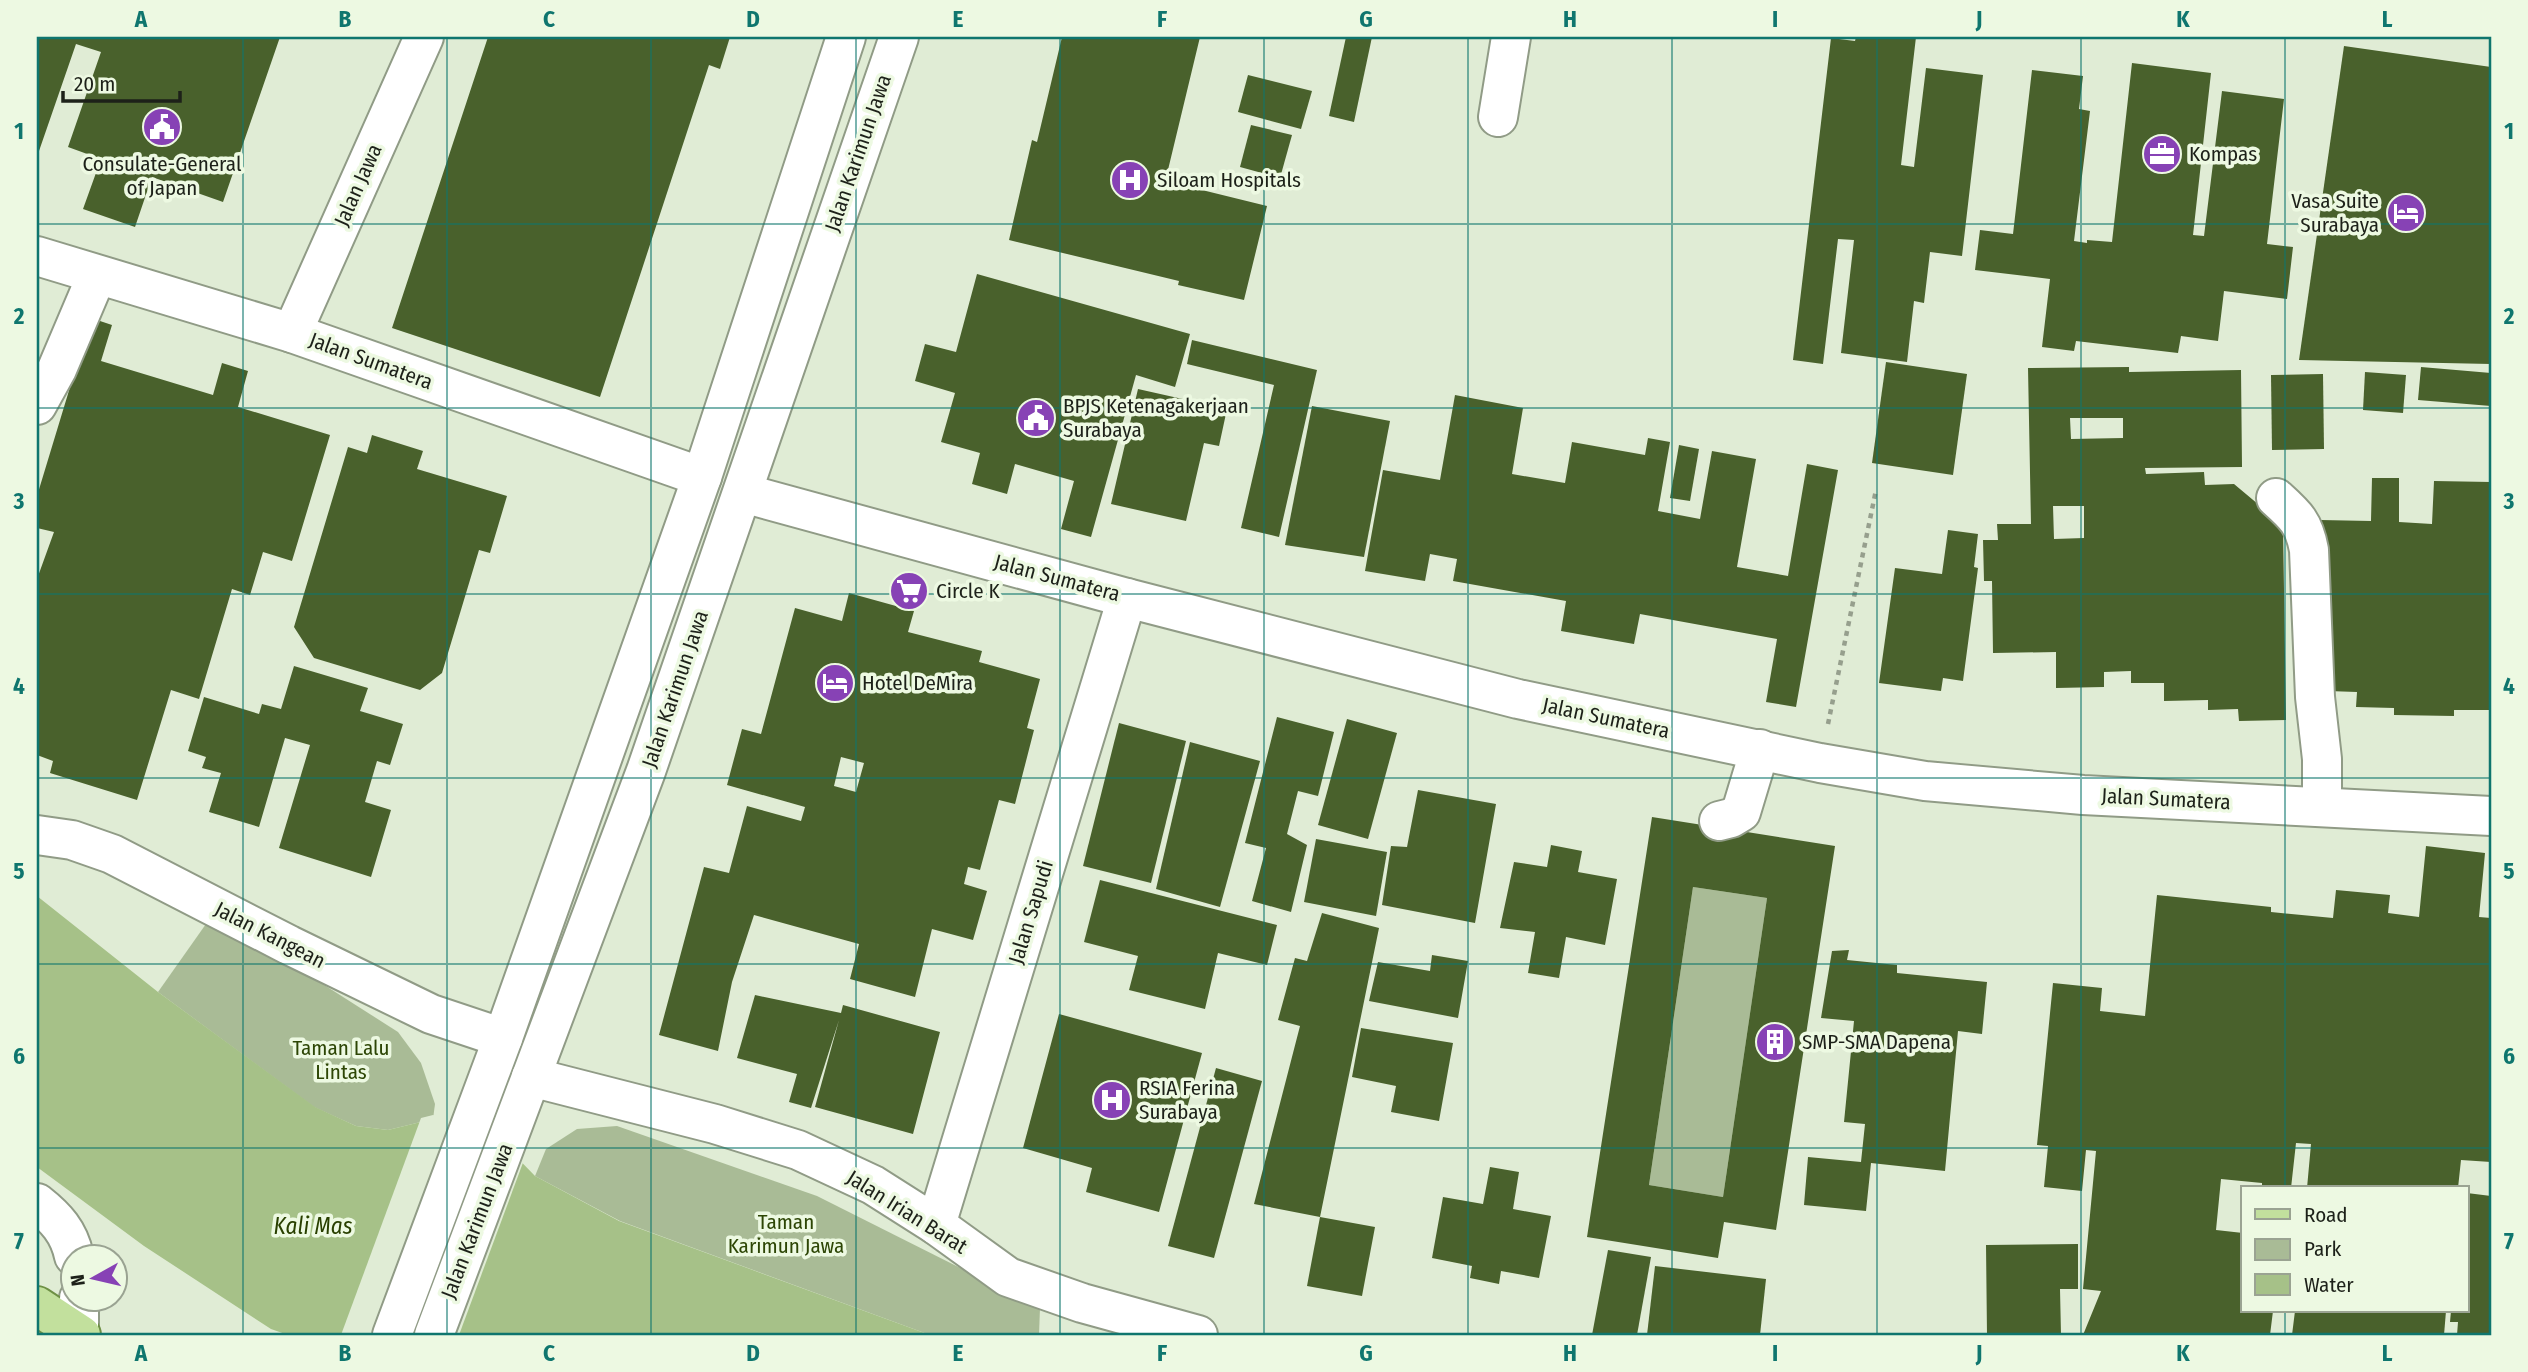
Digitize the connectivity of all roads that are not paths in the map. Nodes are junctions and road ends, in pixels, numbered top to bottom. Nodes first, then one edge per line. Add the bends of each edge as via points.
1 (424, 37) edge
2 (846, 37) edge
3 (899, 37) edge
4 (1510, 37) edge
5 (1498, 117) dead end
6 (37, 256) edge
7 (97, 275) junction
8 (292, 333) junction
9 (37, 405) edge
10 (702, 477) junction
11 (743, 492) junction
12 (2276, 498) dead end
13 (1127, 598) junction
14 (1760, 749) junction
15 (2322, 807) junction
16 (2491, 816) edge
17 (1719, 821) dead end
18 (37, 835) edge
19 (503, 1038) junction
20 (531, 1077) junction
21 (37, 1203) edge
22 (936, 1226) junction
23 (71, 1242) edge
24 (37, 1306) edge
25 (79, 1323) edge
26 (392, 1335) edge
27 (434, 1335) edge
28 (1198, 1335) edge

1 - 8 street, Jalan Jawa
2 - 10 street, Jalan Karimun Jawa
3 - 11 street, Jalan Karimun Jawa
4 - 5 street
6 - 7 street, Jalan Sumatera
7 - 8 street, Jalan Sumatera
7 - 9 street
8 - 10 street, Jalan Sumatera
10 - 19 street, Jalan Karimun Jawa
11 - 13 street, Jalan Sumatera
11 - 20 street, Jalan Karimun Jawa via 646,771
12 - 15 street via 2299,519 2309,550
13 - 14 street, Jalan Sumatera via 1518,699
13 - 22 street, Jalan Sapudi
14 - 15 street, Jalan Sumatera via 1925,781 2082,795
14 - 17 street via 1741,812
15 - 16 street, Jalan Sumatera
18 - 19 street, Jalan Kangean via 72,840 112,854 430,1014
19 - 26 street, Jalan Karimun Jawa
20 - 22 street, Jalan Irian Barat via 798,1150 873,1185
20 - 27 street, Jalan Karimun Jawa
21 - 23 street via 55,1218
22 - 28 street, Jalan Irian Barat via 1008,1278
24 - 25 main road

